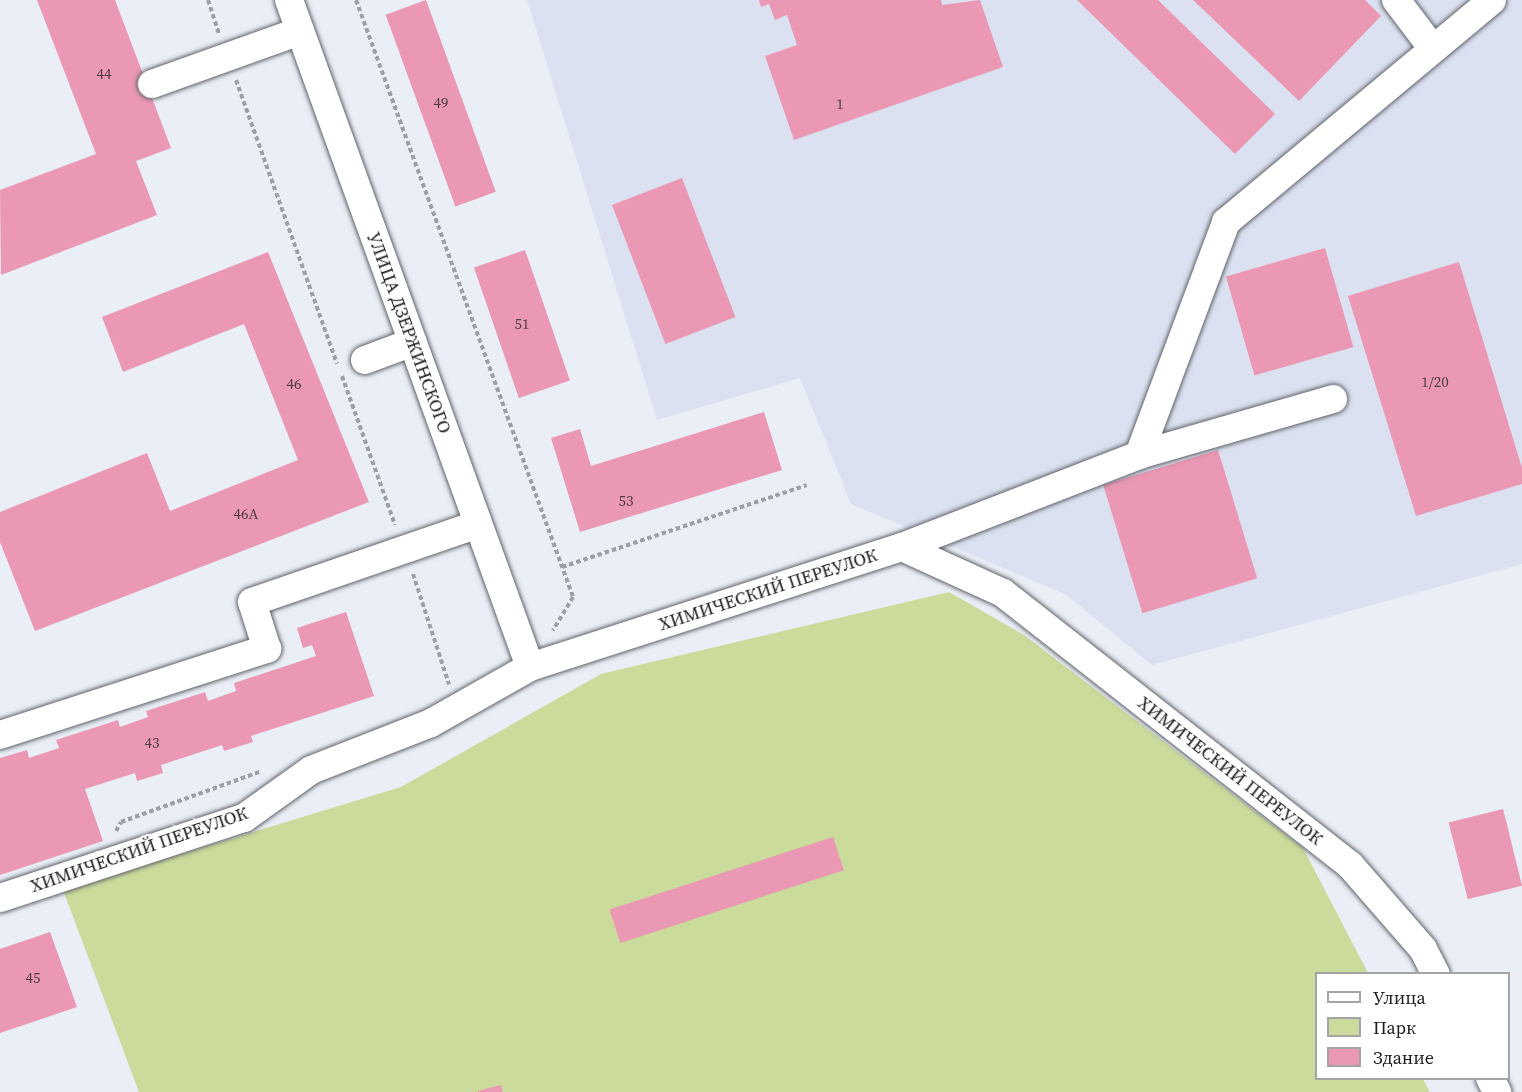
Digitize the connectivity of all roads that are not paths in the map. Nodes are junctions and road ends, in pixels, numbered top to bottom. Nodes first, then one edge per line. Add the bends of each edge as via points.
1 (289, 0) edge
2 (1396, 0) edge
3 (1492, 0) edge
4 (300, 31) junction
5 (1433, 49) junction
6 (152, 84) dead end
7 (413, 342) junction
8 (365, 360) dead end
9 (1333, 399) dead end
10 (1139, 455) junction
11 (478, 524) junction
12 (902, 547) junction
13 (530, 667) junction
14 (0, 735) edge
15 (0, 898) edge
16 (1435, 972) edge

1 - 4 street, УЛИЦА ДЗЕРЖИНСКОГО
2 - 5 street
3 - 5 street
4 - 6 street
4 - 7 street, УЛИЦА ДЗЕРЖИНСКОГО
5 - 10 street via 1226,222
7 - 8 street
7 - 11 street, УЛИЦА ДЗЕРЖИНСКОГО
9 - 10 street
10 - 12 street
11 - 13 street, УЛИЦА ДЗЕРЖИНСКОГО
11 - 14 street via 252,602 267,649
12 - 13 street, ХИМИЧЕСКИЙ ПЕРЕУЛОК
12 - 16 street, ХИМИЧЕСКИЙ ПЕРЕУЛОК via 1003,593 1350,865 1423,949
13 - 15 street, ХИМИЧЕСКИЙ ПЕРЕУЛОК via 430,723 311,770 244,818

